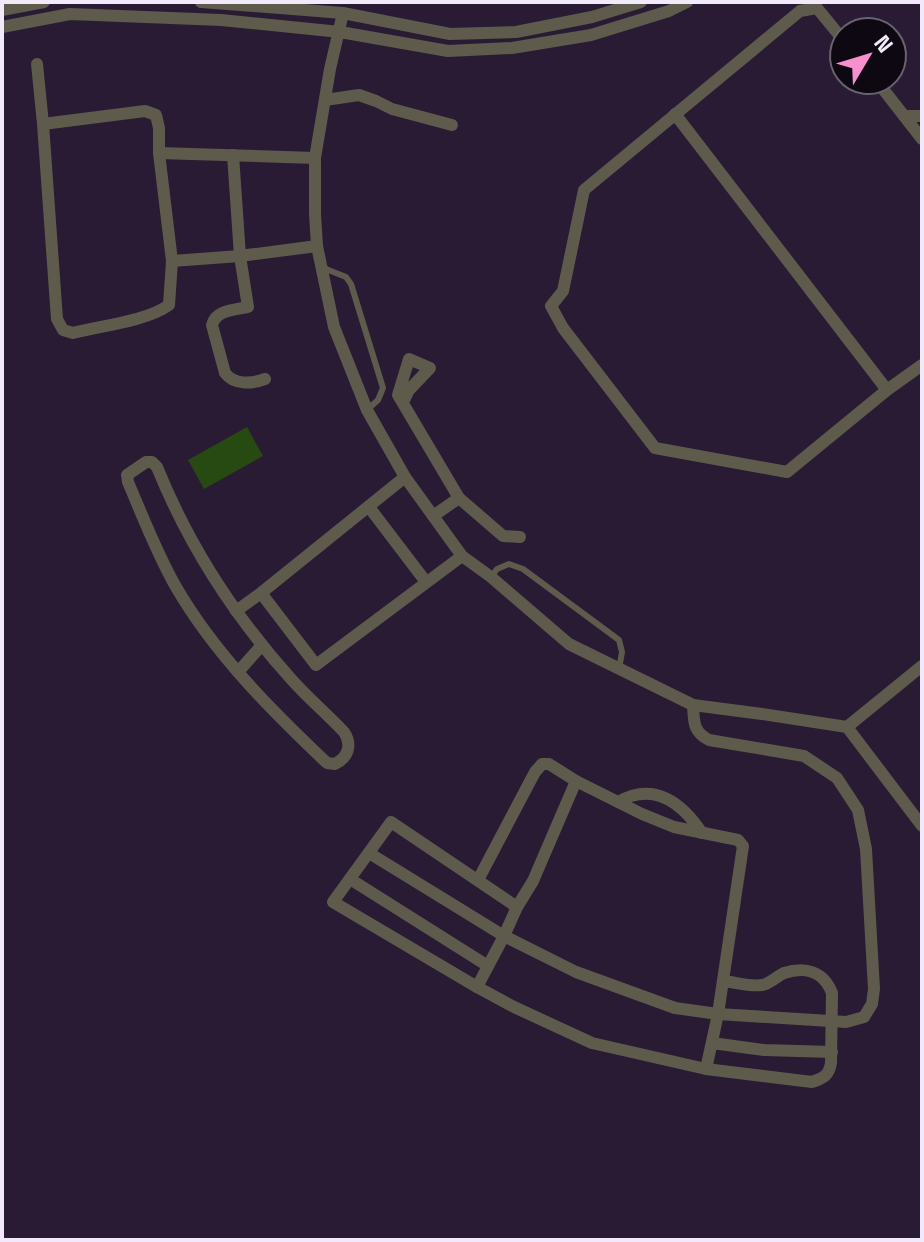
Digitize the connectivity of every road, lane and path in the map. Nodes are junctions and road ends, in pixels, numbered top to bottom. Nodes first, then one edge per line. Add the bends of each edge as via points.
1 (44, 2) edge
2 (201, 2) edge
3 (641, 2) edge
4 (687, 2) edge
5 (2, 10) edge
6 (343, 13) junction
7 (828, 21) edge
8 (2, 27) edge
9 (340, 32) junction
10 (37, 64) dead end
11 (889, 96) edge
12 (325, 100) junction
13 (675, 114) junction
14 (905, 116) junction
15 (922, 116) edge
16 (43, 124) junction
17 (452, 125) dead end
18 (922, 139) edge
19 (159, 153) junction
20 (233, 155) junction
21 (315, 158) junction
22 (317, 246) junction
23 (240, 256) junction
24 (172, 261) junction
25 (321, 267) junction
26 (922, 365) edge
27 (265, 379) dead end
28 (887, 390) junction
29 (403, 402) junction
30 (367, 410) junction
31 (405, 477) junction
32 (459, 498) junction
33 (369, 507) junction
34 (433, 516) junction
35 (520, 537) dead end
36 (462, 556) junction
37 (491, 577) junction
38 (426, 582) junction
39 (261, 593) junction
40 (236, 611) junction
41 (262, 645) junction
42 (316, 665) junction
43 (922, 666) edge
44 (619, 669) junction
45 (238, 672) junction
46 (293, 681) junction
47 (693, 705) junction
48 (847, 727) junction
49 (576, 781) junction
50 (618, 802) junction
51 (922, 826) edge
52 (702, 833) junction
53 (369, 853) junction
54 (350, 879) junction
55 (478, 880) junction
56 (517, 907) junction
57 (504, 936) junction
58 (488, 966) junction
59 (723, 981) junction
60 (477, 987) junction
61 (718, 1014) junction
62 (832, 1022) junction
63 (712, 1043) junction
64 (832, 1052) junction
65 (706, 1069) junction

1 - 5 street
2 - 6 street
3 - 6 street via 516,32 450,34
4 - 9 street via 591,35 512,48 448,51
6 - 9 street
7 - 13 street via 817,8 800,11
8 - 9 street via 70,14 221,20
9 - 12 street
10 - 16 street
11 - 14 street
12 - 17 street via 359,95
12 - 21 street
13 - 28 street
13 - 28 street via 584,190 563,291 551,306 655,448 787,472
14 - 15 street
14 - 18 street
16 - 19 street via 145,111 156,115
16 - 24 street via 57,319 63,330 73,333 160,311 169,305
19 - 20 street
19 - 24 street
20 - 21 street
20 - 23 street
21 - 22 street
22 - 23 street
22 - 25 street
23 - 24 street
23 - 27 street via 248,307 220,313 212,325 230,379
25 - 30 street via 334,327
25 - 30 lane via 351,284 383,388
26 - 28 street
29 - 29 street via 398,395 409,359 430,368
29 - 32 street
30 - 31 street
31 - 33 street
31 - 34 street
32 - 34 street
32 - 35 street via 503,536
33 - 38 street
33 - 39 street
34 - 36 street
36 - 37 street
36 - 38 street
37 - 44 street via 569,644
37 - 44 lane via 509,564 523,569 619,640
38 - 42 street
39 - 40 street
39 - 42 street
40 - 41 street
40 - 45 street via 187,533 157,467 146,462 132,470 128,482 177,588
41 - 45 street
41 - 46 street
42 - 46 street
43 - 48 street
44 - 47 street
45 - 46 street via 327,763 341,761 349,740
47 - 48 street
47 - 62 street via 700,736 804,756 837,778 858,810 866,849 874,989 864,1017
48 - 51 street
49 - 50 street
49 - 55 street via 542,764
49 - 56 street
50 - 52 street via 674,827
50 - 52 street via 653,794 676,802
52 - 59 street via 738,840 743,846
53 - 54 street
53 - 55 street via 391,822
53 - 57 street
54 - 58 street
54 - 60 street via 333,902
55 - 56 street
56 - 57 street
57 - 58 street
57 - 61 street via 576,972 675,1008
58 - 60 street
59 - 61 street
59 - 62 street via 763,986 783,973 820,974 832,993
60 - 65 street via 592,1043
61 - 62 street
61 - 63 street
62 - 64 street
63 - 64 street
63 - 65 street
64 - 65 street via 829,1073 812,1082

